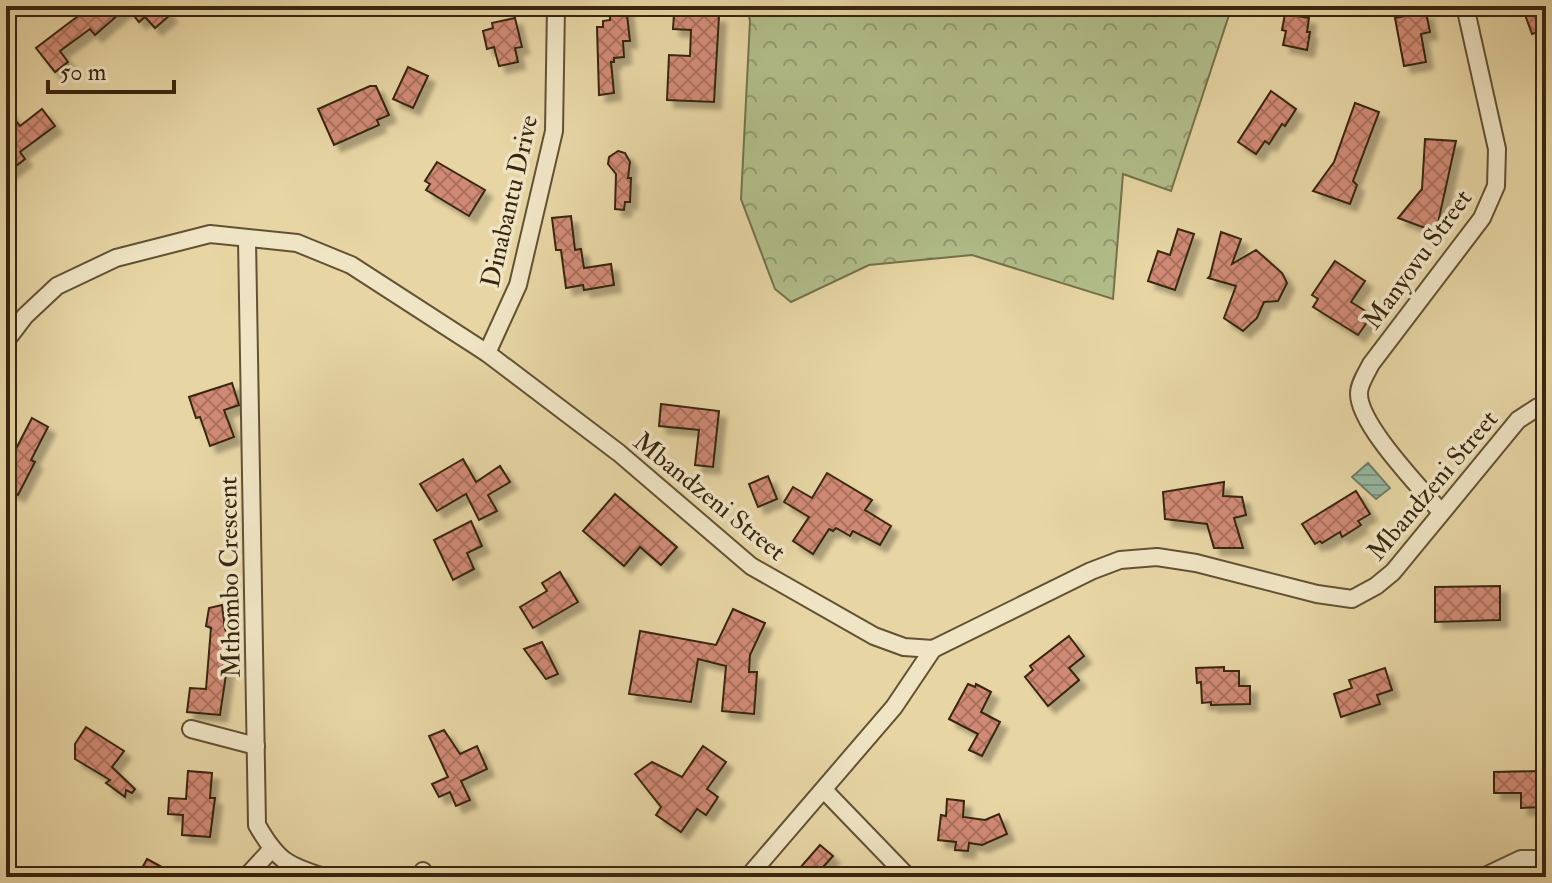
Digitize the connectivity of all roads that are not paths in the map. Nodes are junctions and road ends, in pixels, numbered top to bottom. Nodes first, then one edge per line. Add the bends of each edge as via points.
1 (556, 6) edge
2 (1465, 6) edge
3 (247, 240) junction
4 (6, 341) edge
5 (487, 353) junction
6 (1546, 407) edge
7 (1440, 511) junction
8 (933, 649) junction
9 (191, 729) dead end
10 (256, 746) junction
11 (824, 790) junction
12 (271, 850) junction
13 (1546, 859) edge
14 (246, 877) edge
15 (324, 877) edge
16 (748, 877) edge
17 (908, 877) edge
18 (1483, 877) edge

1 - 5 street, Dinabantu Drive via 554,131 518,285
2 - 7 street, Manyovu Street via 1497,149 1496,186 1482,218 1371,364 1359,392 1378,436
3 - 4 street, Mbandzeni Street via 210,234 116,258 57,286
3 - 5 street, Mbandzeni Street via 297,243 351,265
3 - 10 street, Mthombo Crescent
5 - 8 street, Mbandzeni Street via 619,453 751,566 874,636 904,647
6 - 7 street, Mbandzeni Street via 1518,420
7 - 8 street, Mbandzeni Street via 1393,572 1352,599 1196,563 1157,557 1120,560
8 - 11 street via 894,707
9 - 10 street
10 - 12 street, Mthombo Crescent via 257,825
11 - 16 street
11 - 17 street
12 - 14 street
12 - 15 street via 292,867
13 - 18 street via 1521,859

